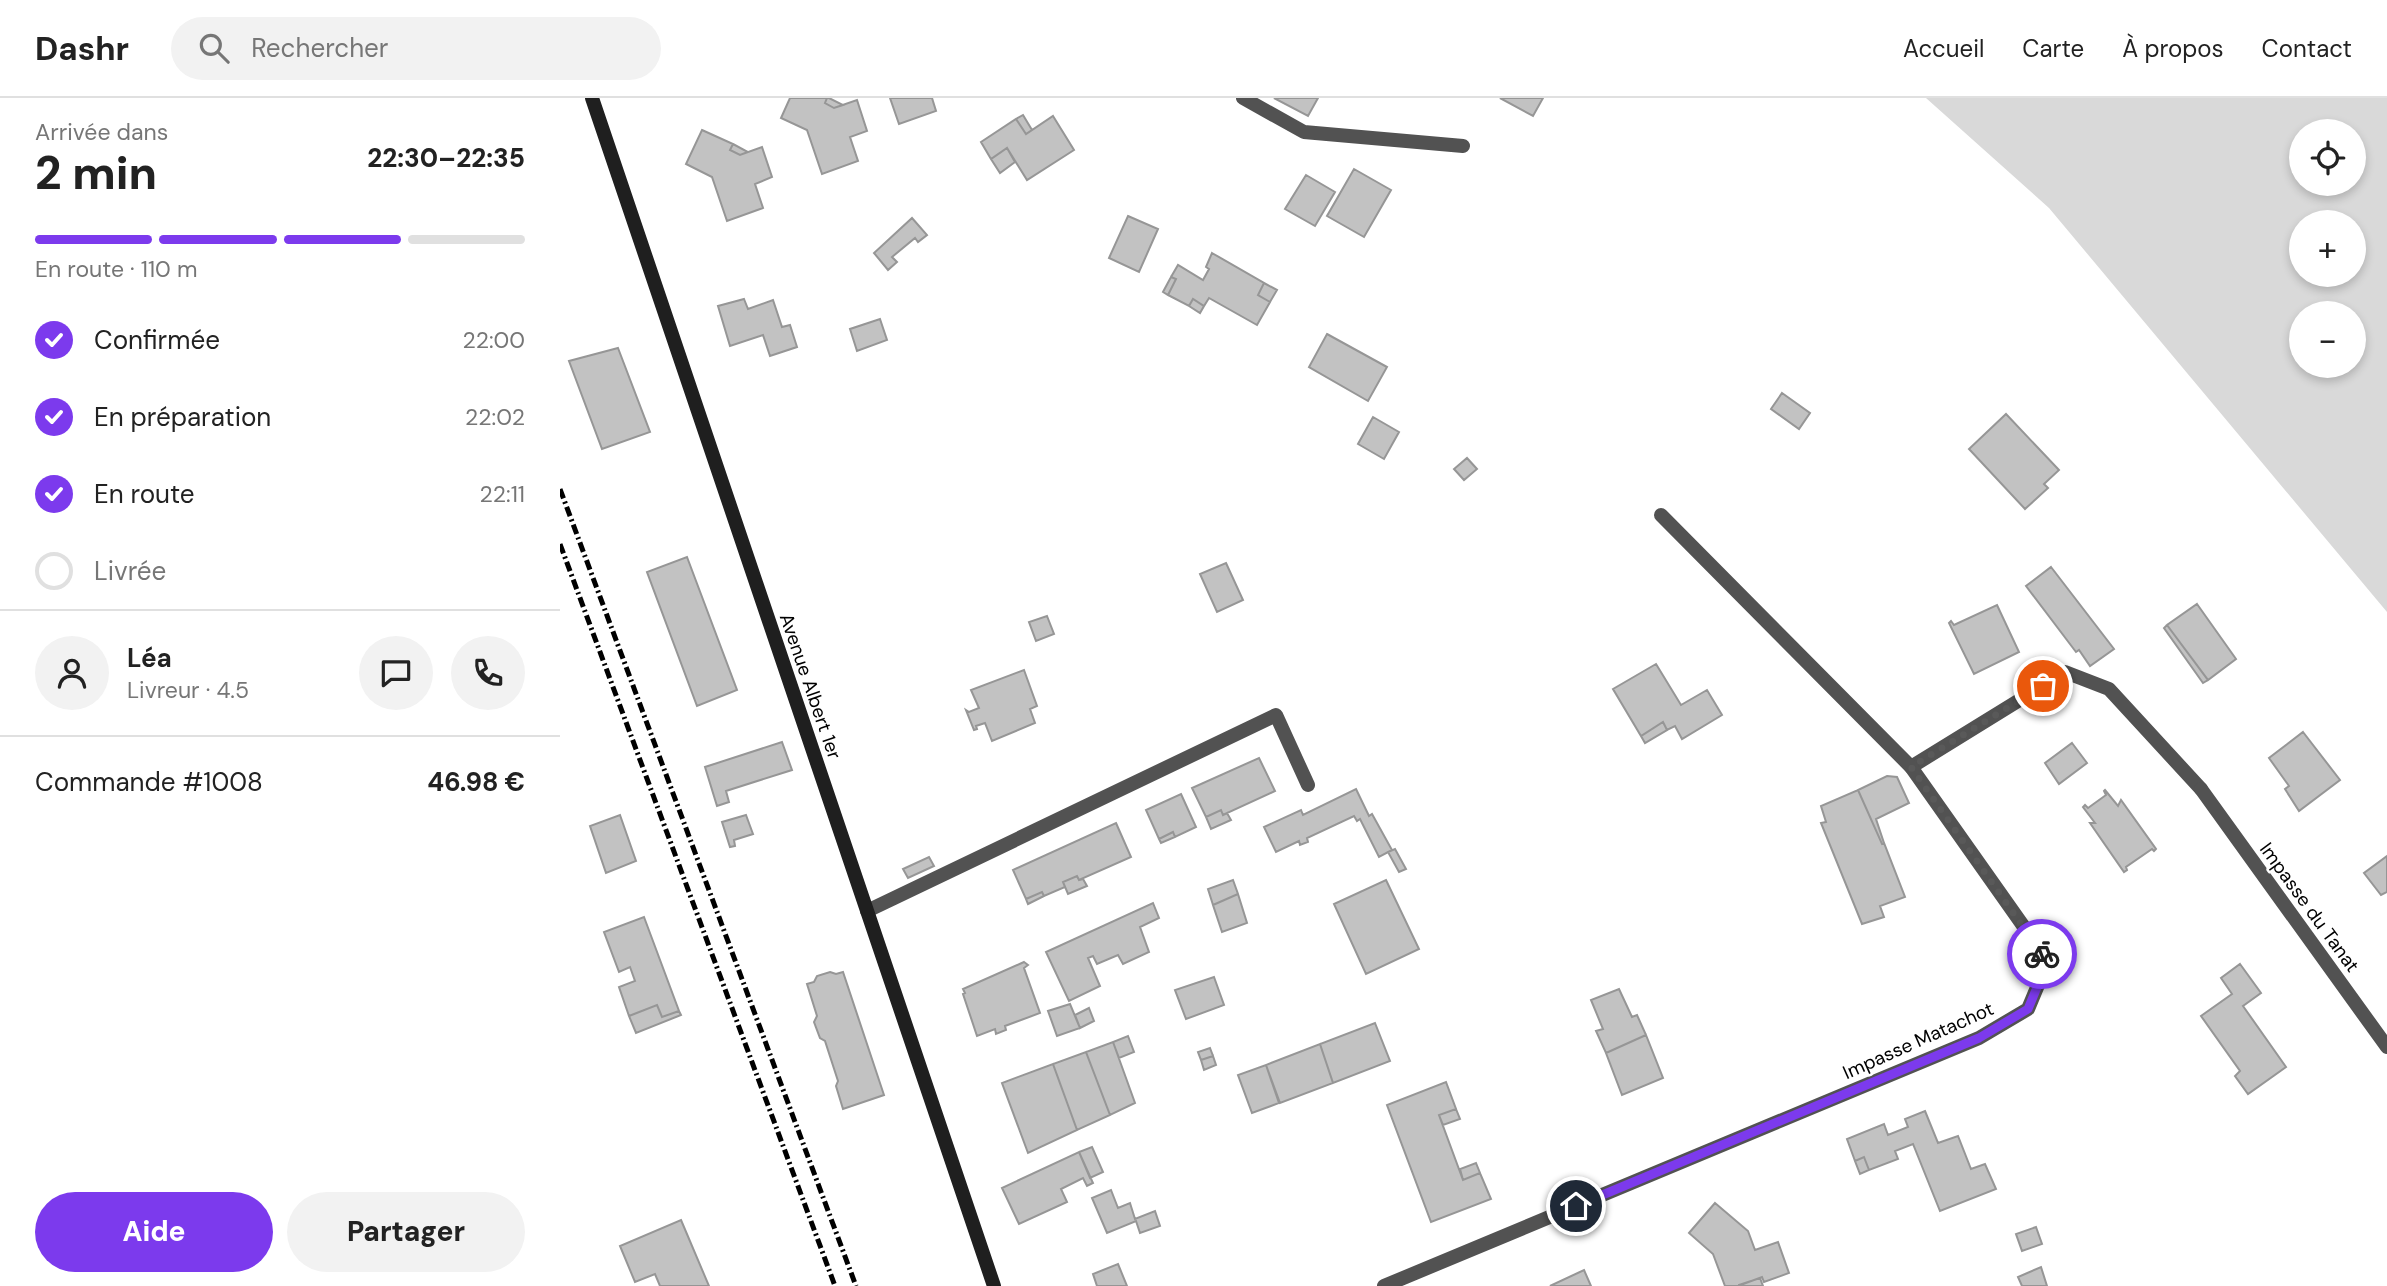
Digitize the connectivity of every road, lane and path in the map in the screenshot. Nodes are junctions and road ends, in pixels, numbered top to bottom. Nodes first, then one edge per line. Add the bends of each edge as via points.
1 (592, 98) edge
2 (1243, 98) edge
3 (1464, 146) dead end
4 (1661, 515) dead end
5 (1911, 767) junction
6 (1308, 785) dead end
7 (867, 911) junction
8 (2387, 1047) edge
9 (994, 1286) edge
10 (1384, 1286) edge

1 - 7 main road, Avenue Albert 1er
2 - 3 street via 1304,132
4 - 5 street, Impasse Matachot
5 - 8 street, Impasse du Tanat via 2065,672 2109,689 2202,789
5 - 10 street, Impasse Matachot via 2048,961 2028,1009 1979,1038
6 - 7 street via 1276,715
7 - 9 main road, Avenue Albert 1er

